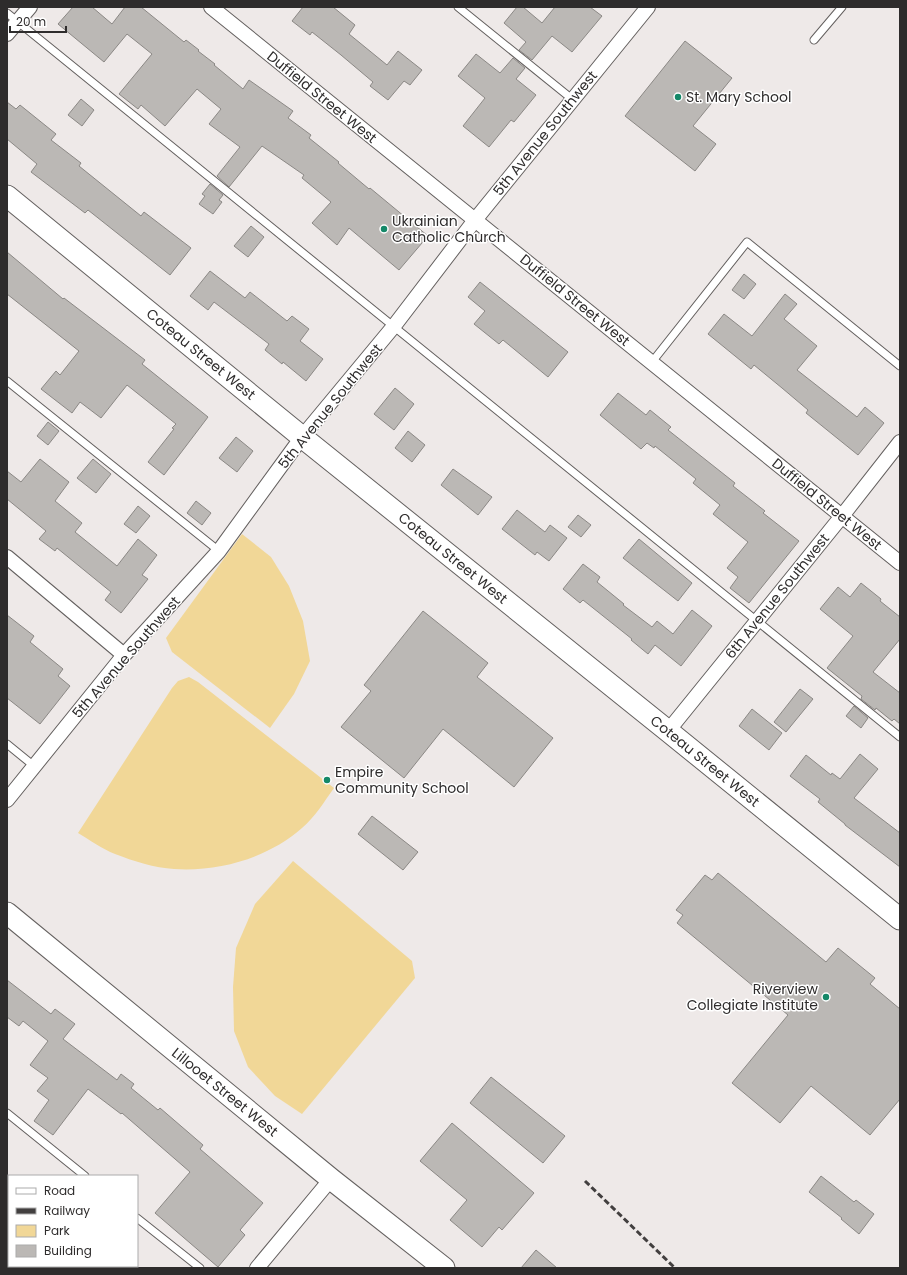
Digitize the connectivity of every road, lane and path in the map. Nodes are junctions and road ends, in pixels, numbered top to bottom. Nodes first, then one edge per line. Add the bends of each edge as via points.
1 (30, 7) edge
2 (212, 7) edge
3 (458, 7) edge
4 (648, 7) edge
5 (842, 7) edge
6 (12, 18) edge
7 (7, 34) edge
8 (814, 40) dead end
9 (572, 99) junction
10 (7, 196) edge
11 (475, 220) junction
12 (394, 326) junction
13 (652, 362) junction
14 (900, 366) edge
15 (7, 381) edge
16 (302, 438) junction
17 (900, 442) edge
18 (842, 516) junction
19 (219, 551) junction
20 (7, 557) edge
21 (900, 563) edge
22 (757, 620) junction
23 (124, 655) junction
24 (668, 731) junction
25 (900, 737) edge
26 (7, 744) edge
27 (34, 766) junction
28 (7, 800) edge
29 (7, 913) edge
30 (900, 919) edge
31 (7, 1113) edge
32 (84, 1175) edge
33 (331, 1179) junction
34 (138, 1219) edge
35 (200, 1268) edge
36 (257, 1268) edge
37 (444, 1268) edge

1 - 6 street
2 - 11 street, Duffield Street West
3 - 9 lane
4 - 9 street, 5th Avenue Southwest
5 - 8 lane
6 - 7 street
6 - 12 lane
9 - 11 street, 5th Avenue Southwest
10 - 16 street, Coteau Street West
11 - 12 street, 5th Avenue Southwest
11 - 13 street, Duffield Street West
12 - 16 street, 5th Avenue Southwest
12 - 22 lane
13 - 14 lane via 747,242
13 - 18 street, Duffield Street West
15 - 19 lane
16 - 19 street, 5th Avenue Southwest
16 - 24 street, Coteau Street West
17 - 18 street, 6th Avenue Southwest
18 - 21 street, Duffield Street West
18 - 22 street, 6th Avenue Southwest
19 - 23 street, 5th Avenue Southwest
20 - 23 street
22 - 24 street, 6th Avenue Southwest
22 - 25 lane
23 - 27 street, 5th Avenue Southwest
24 - 30 street, Coteau Street West
26 - 27 lane
27 - 28 street, 5th Avenue Southwest
29 - 33 street, Lillooet Street West
31 - 32 lane
33 - 36 street
33 - 37 street, Lillooet Street West
34 - 35 lane

